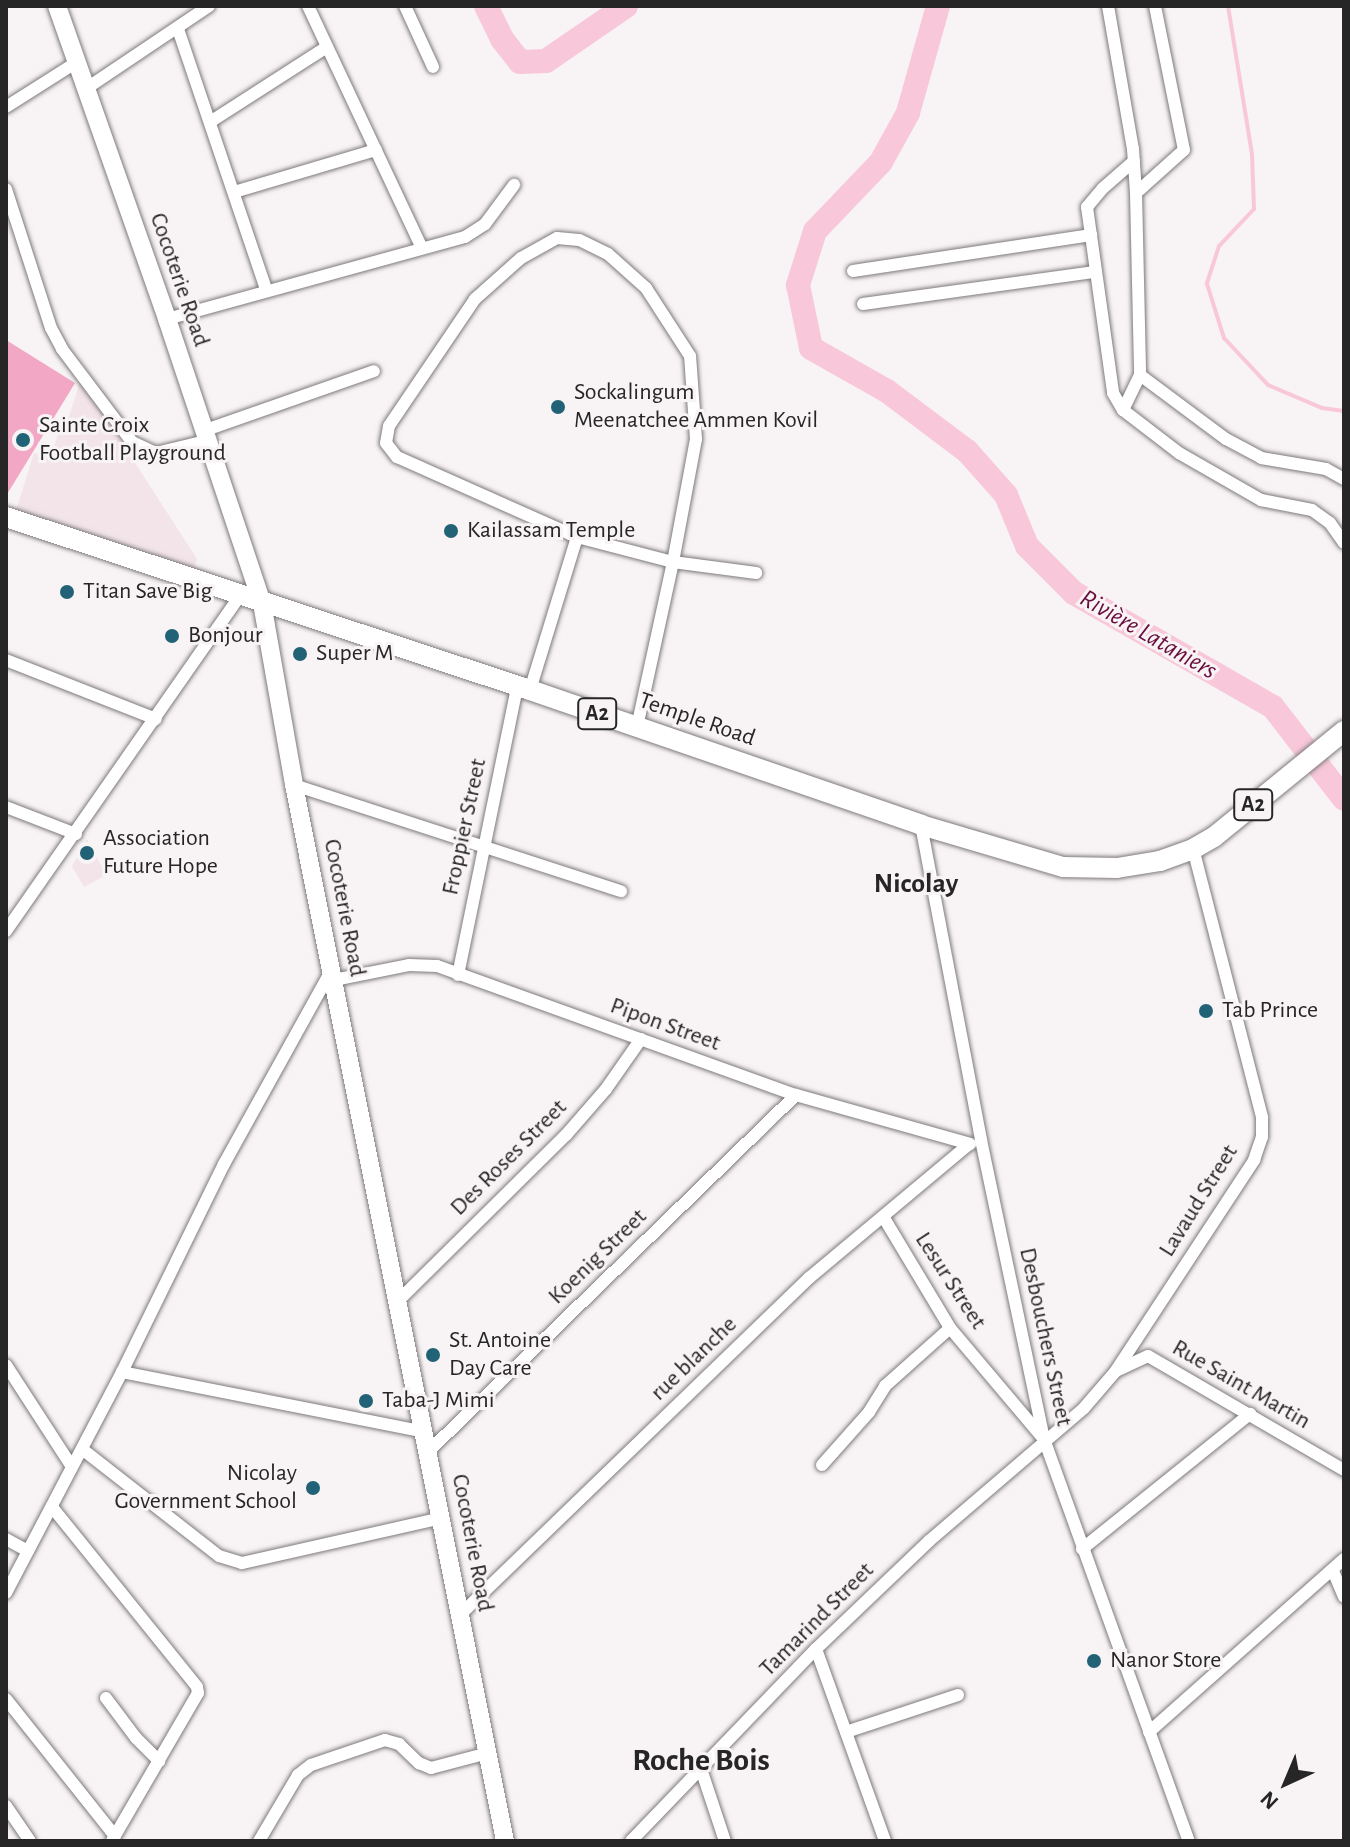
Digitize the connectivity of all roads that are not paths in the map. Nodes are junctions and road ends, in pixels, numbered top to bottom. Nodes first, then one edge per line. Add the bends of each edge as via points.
1 (57, 6) edge
2 (209, 6) edge
3 (308, 6) edge
4 (405, 6) edge
5 (1108, 6) edge
6 (1155, 6) edge
7 (178, 29) junction
8 (327, 47) junction
9 (77, 62) junction
10 (433, 67) dead end
11 (87, 88) junction
12 (6, 107) edge
13 (210, 122) junction
14 (376, 150) junction
15 (1134, 161) junction
16 (514, 185) dead end
17 (6, 189) edge
18 (234, 192) junction
19 (1136, 193) junction
20 (1091, 235) junction
21 (421, 246) junction
22 (853, 271) dead end
23 (1095, 272) junction
24 (266, 289) junction
25 (863, 304) dead end
26 (167, 319) junction
27 (374, 371) dead end
28 (1140, 375) junction
29 (1123, 410) junction
30 (204, 436) junction
31 (1344, 479) edge
32 (6, 517) edge
33 (577, 537) junction
34 (1344, 543) edge
35 (673, 562) junction
36 (756, 573) dead end
37 (240, 595) junction
38 (262, 603) junction
39 (6, 660) edge
40 (524, 689) junction
41 (156, 719) junction
42 (637, 727) junction
43 (1344, 731) edge
44 (294, 785) junction
45 (6, 807) edge
46 (921, 825) junction
47 (76, 834) junction
48 (483, 846) junction
49 (1193, 849) junction
50 (621, 891) dead end
51 (6, 931) edge
52 (458, 975) junction
53 (332, 976) junction
54 (641, 1039) junction
55 (796, 1095) junction
56 (981, 1140) junction
57 (967, 1146) junction
58 (884, 1218) junction
59 (399, 1300) junction
60 (950, 1328) junction
61 (6, 1365) edge
62 (122, 1372) junction
63 (1115, 1372) junction
64 (1250, 1414) junction
65 (425, 1432) junction
66 (1045, 1441) junction
67 (82, 1449) junction
68 (430, 1450) junction
69 (822, 1465) dead end
70 (72, 1467) junction
71 (1344, 1470) edge
72 (52, 1507) junction
73 (442, 1518) junction
74 (6, 1539) edge
75 (1082, 1549) junction
76 (28, 1551) junction
77 (1344, 1559) edge
78 (1333, 1571) junction
79 (6, 1593) edge
80 (1344, 1597) edge
81 (461, 1614) junction
82 (816, 1649) junction
83 (958, 1695) dead end
84 (106, 1698) dead end
85 (6, 1699) edge
86 (846, 1732) junction
87 (1149, 1732) junction
88 (488, 1753) junction
89 (159, 1761) junction
90 (701, 1769) junction
91 (6, 1806) edge
92 (114, 1839) edge
93 (30, 1841) edge
94 (259, 1841) edge
95 (505, 1841) edge
96 (631, 1841) edge
97 (725, 1841) edge
98 (885, 1841) edge
99 (1189, 1841) edge

1 - 9 street, Cocoterie Road
2 - 7 street
3 - 8 street
4 - 10 street
5 - 15 street
6 - 19 street via 1184,150
7 - 11 street
7 - 13 street
8 - 13 street
8 - 14 street
9 - 11 street, Cocoterie Road
9 - 12 street
11 - 26 street, Cocoterie Road
13 - 18 street
14 - 18 street
14 - 21 street
15 - 19 street
15 - 20 street via 1087,207
16 - 21 street via 474,232
17 - 30 street via 51,328 132,442 156,453
18 - 24 street
19 - 28 street
20 - 22 street
20 - 23 street
21 - 24 street
23 - 25 street
23 - 29 street via 1113,393
24 - 26 street
26 - 30 street, Cocoterie Road
27 - 30 street
28 - 29 street
28 - 31 street via 1226,439 1261,458 1326,469
29 - 34 street via 1179,453 1261,500 1312,510
30 - 38 street, Cocoterie Road
32 - 37 main road, Temple Road / A2
33 - 35 street
33 - 35 street via 397,457 386,443 389,426 475,299 521,258 557,238 579,240 608,254 646,288 690,356 696,439
33 - 40 street, Froppier Street
35 - 36 street
35 - 42 street
37 - 38 main road, Temple Road / A2
37 - 41 street
38 - 40 main road, Temple Road / A2
38 - 44 street, Cocoterie Road
39 - 41 street
40 - 42 main road, Temple Road / A2
40 - 48 street, Froppier Street
41 - 47 street
42 - 46 main road, Temple Road / A2
43 - 49 main road, Temple Road / A2
44 - 48 street
44 - 53 street, Cocoterie Road
45 - 47 street
46 - 49 main road, Temple Road / A2 via 1063,867 1117,868
46 - 56 street, Desbouchers Street
47 - 51 street
48 - 50 street
48 - 52 street, Froppier Street
49 - 63 street, Lavaud Street via 1262,1117 1262,1137 1254,1160
52 - 53 street, Pipon Street via 437,966 409,965
52 - 54 street, Pipon Street
53 - 59 street, Cocoterie Road
53 - 62 street via 224,1164
54 - 55 street, Pipon Street
54 - 59 street, Des Roses Street via 566,1135
55 - 57 street, Pipon Street
55 - 68 street, Koenig Street
56 - 57 street
56 - 66 street, Desbouchers Street
57 - 58 street, rue blanche
58 - 60 street, Lesur Street
58 - 81 street, rue blanche via 809,1278
59 - 65 street, Cocoterie Road
60 - 66 street, Lesur Street
60 - 69 street via 885,1386
61 - 70 street
62 - 65 street
62 - 67 street
63 - 64 street, Rue Saint Martin via 1148,1356
63 - 66 street, Lavaud Street
64 - 71 street, Rue Saint Martin
64 - 75 street
65 - 68 street, Cocoterie Road
66 - 75 street, Desbouchers Street
66 - 82 street, Tamarind Street
67 - 70 street
67 - 73 street via 219,1556 242,1563
68 - 73 street, Cocoterie Road
70 - 72 street
72 - 76 street
72 - 89 street via 197,1687
73 - 81 street, Cocoterie Road
74 - 76 street
75 - 87 street, Desbouchers Street
76 - 79 street
77 - 78 street
78 - 80 street
78 - 87 street
81 - 88 street, Cocoterie Road
82 - 86 street
82 - 90 street, Tamarind Street
83 - 86 street
84 - 89 street
85 - 92 street
86 - 98 street
87 - 99 street, Desbouchers Street
88 - 94 street via 431,1768 385,1740 311,1765 298,1775
88 - 95 street, Cocoterie Road
89 - 92 street
90 - 96 street, Tamarind Street
90 - 97 street
91 - 93 street

